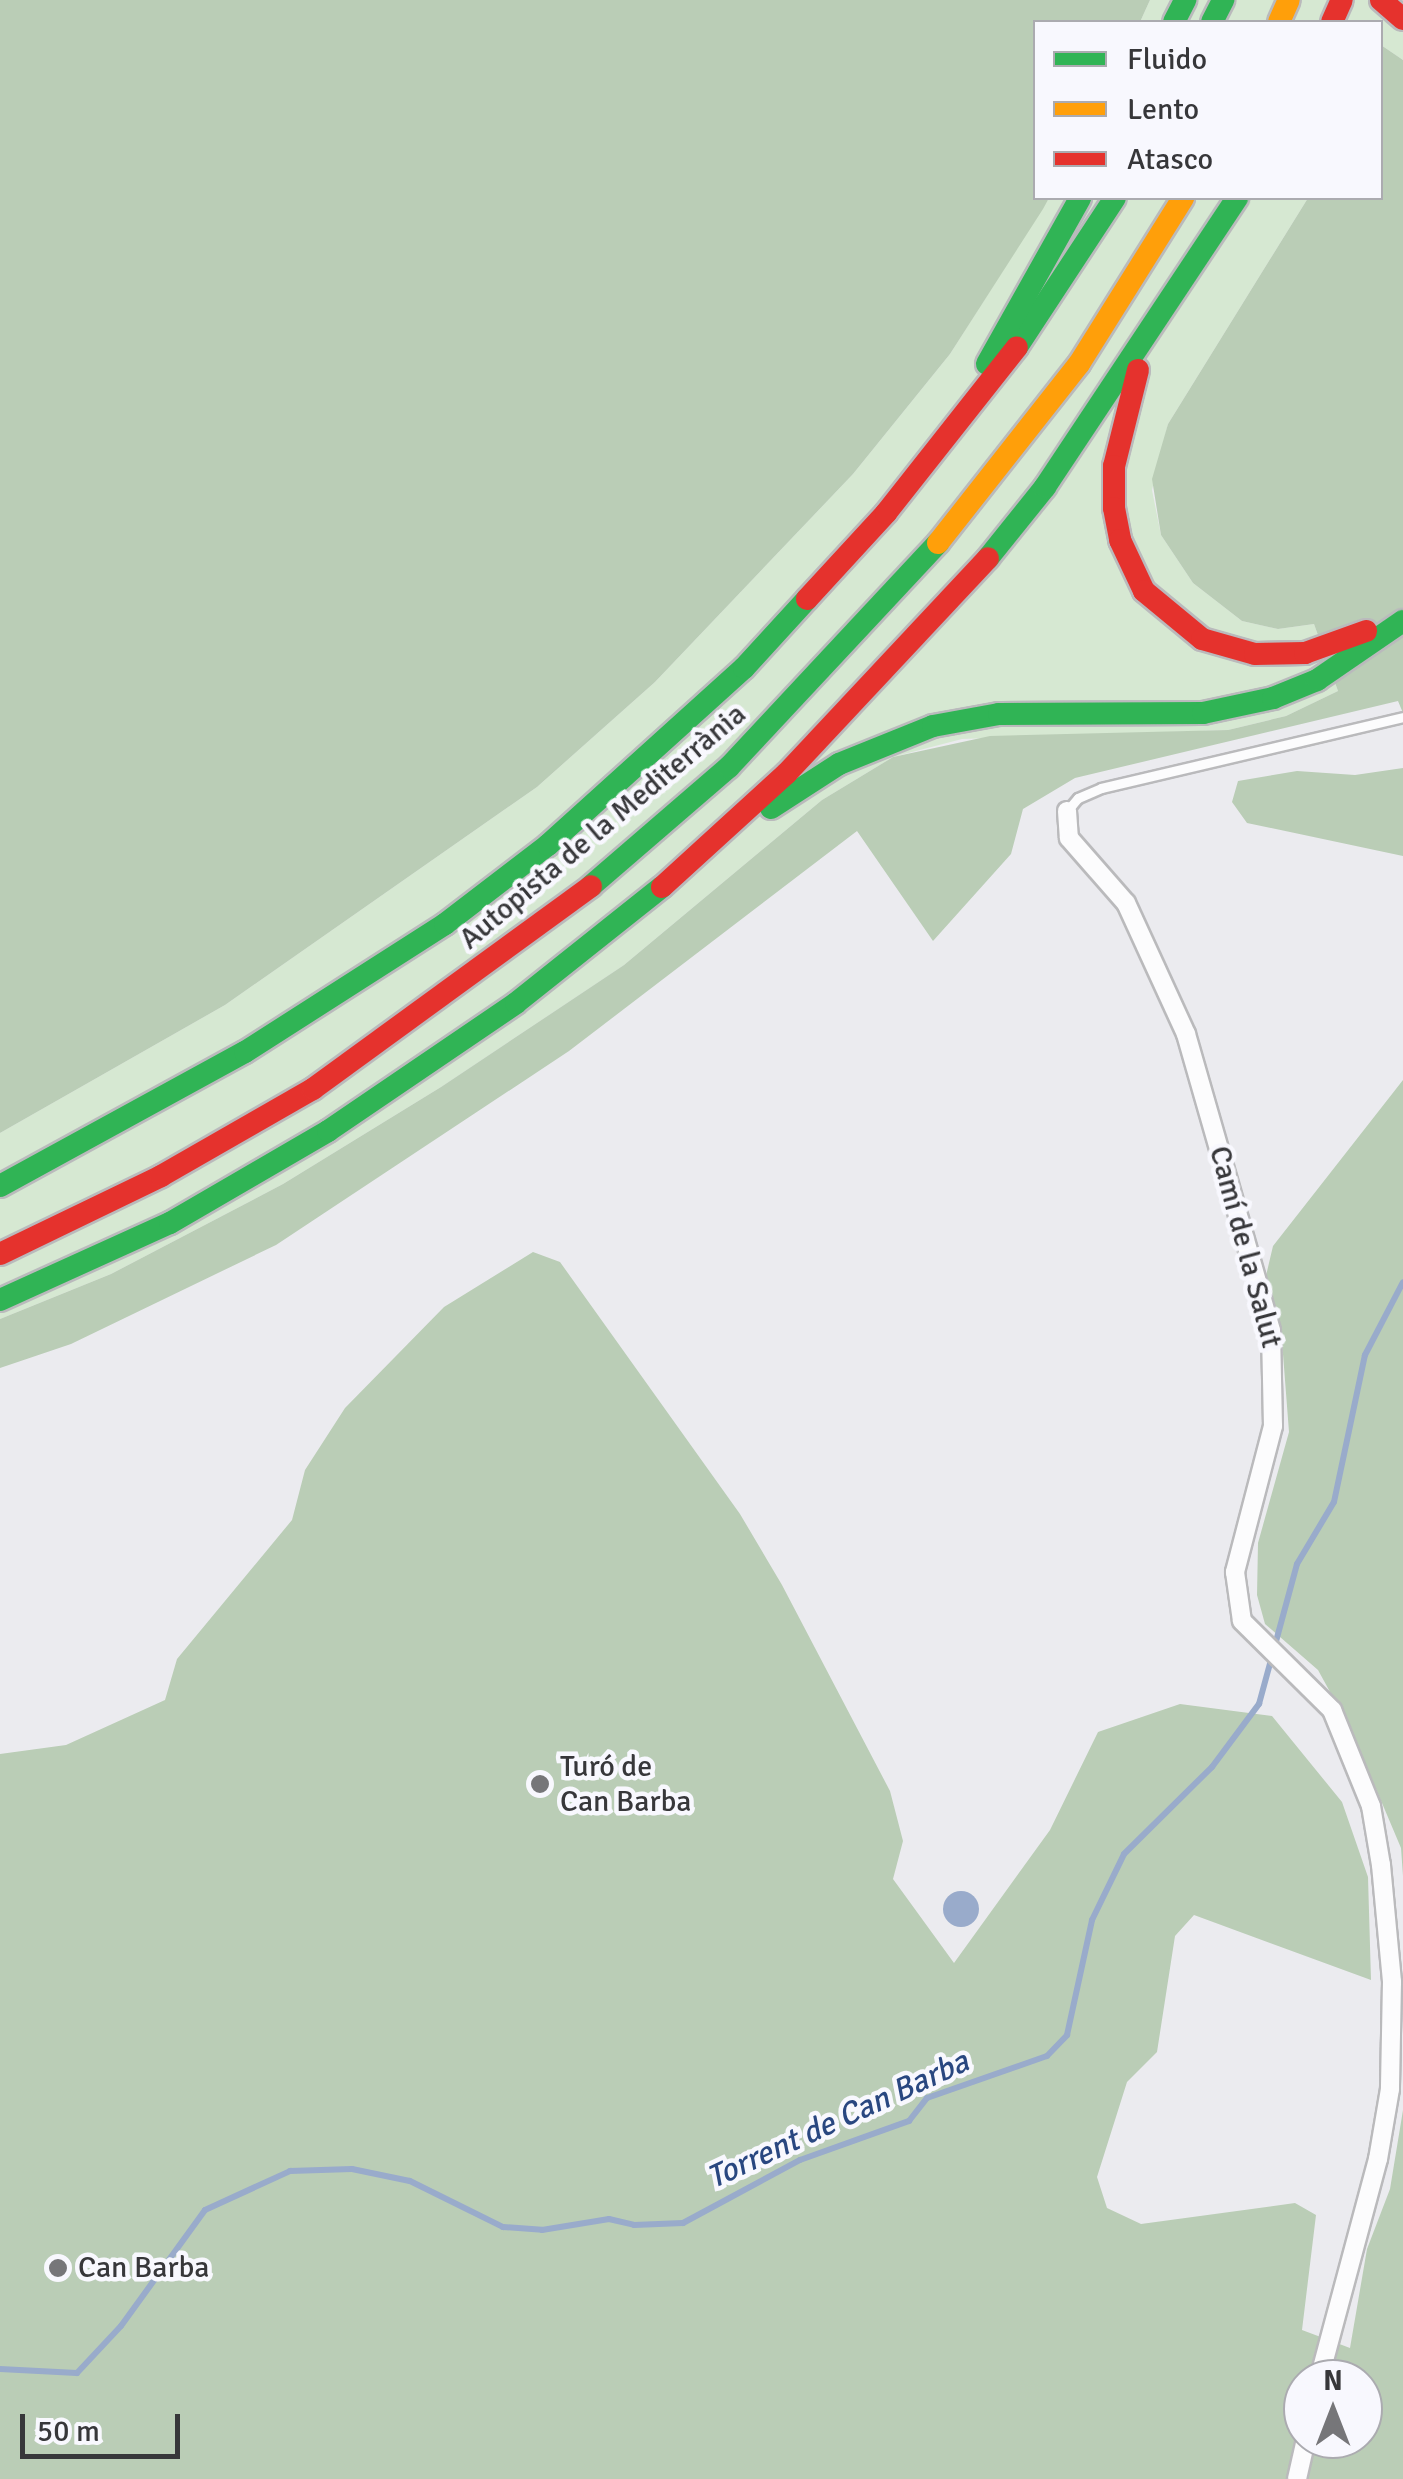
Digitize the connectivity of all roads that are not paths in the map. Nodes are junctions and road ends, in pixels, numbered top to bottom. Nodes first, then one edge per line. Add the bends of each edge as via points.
1 (1381, 0) edge
2 (1403, 19) edge
3 (1079, 200) edge
4 (1114, 200) edge
5 (1182, 200) edge
6 (1236, 200) edge
7 (1147, 340) junction
8 (956, 426) junction
9 (1403, 606) edge
10 (1403, 621) edge
11 (1403, 717) edge
12 (1067, 812) joint
13 (711, 842) junction
14 (0, 1186) edge
15 (0, 1254) edge
16 (0, 1300) edge
17 (1324, 2359) edge

1 - 2 main road
3 - 8 main road via 1018,298
4 - 8 main road, Autopista de la Mediterrània via 1004,367
5 - 15 main road, Autopista de la Mediterrània via 1079,364 994,475 904,585 729,767 556,916 313,1088 161,1176
6 - 7 main road
7 - 9 main road via 1114,466 1120,540 1144,591 1202,640 1255,654 1334,646
7 - 13 main road via 1046,487 956,596
8 - 14 main road, Autopista de la Mediterrània via 744,668 548,845 445,924 245,1052
10 - 13 main road via 1317,680 1240,707 1144,717 999,714 888,739
11 - 12 lane via 1101,788 1078,798
12 - 17 street, Camí de la Salut via 1068,838 1126,903 1186,1034 1271,1331 1273,1426 1236,1572 1242,1622 1332,1710 1358,1767 1376,1836 1392,1982 1390,2089
13 - 16 main road via 538,986 328,1132 170,1223

